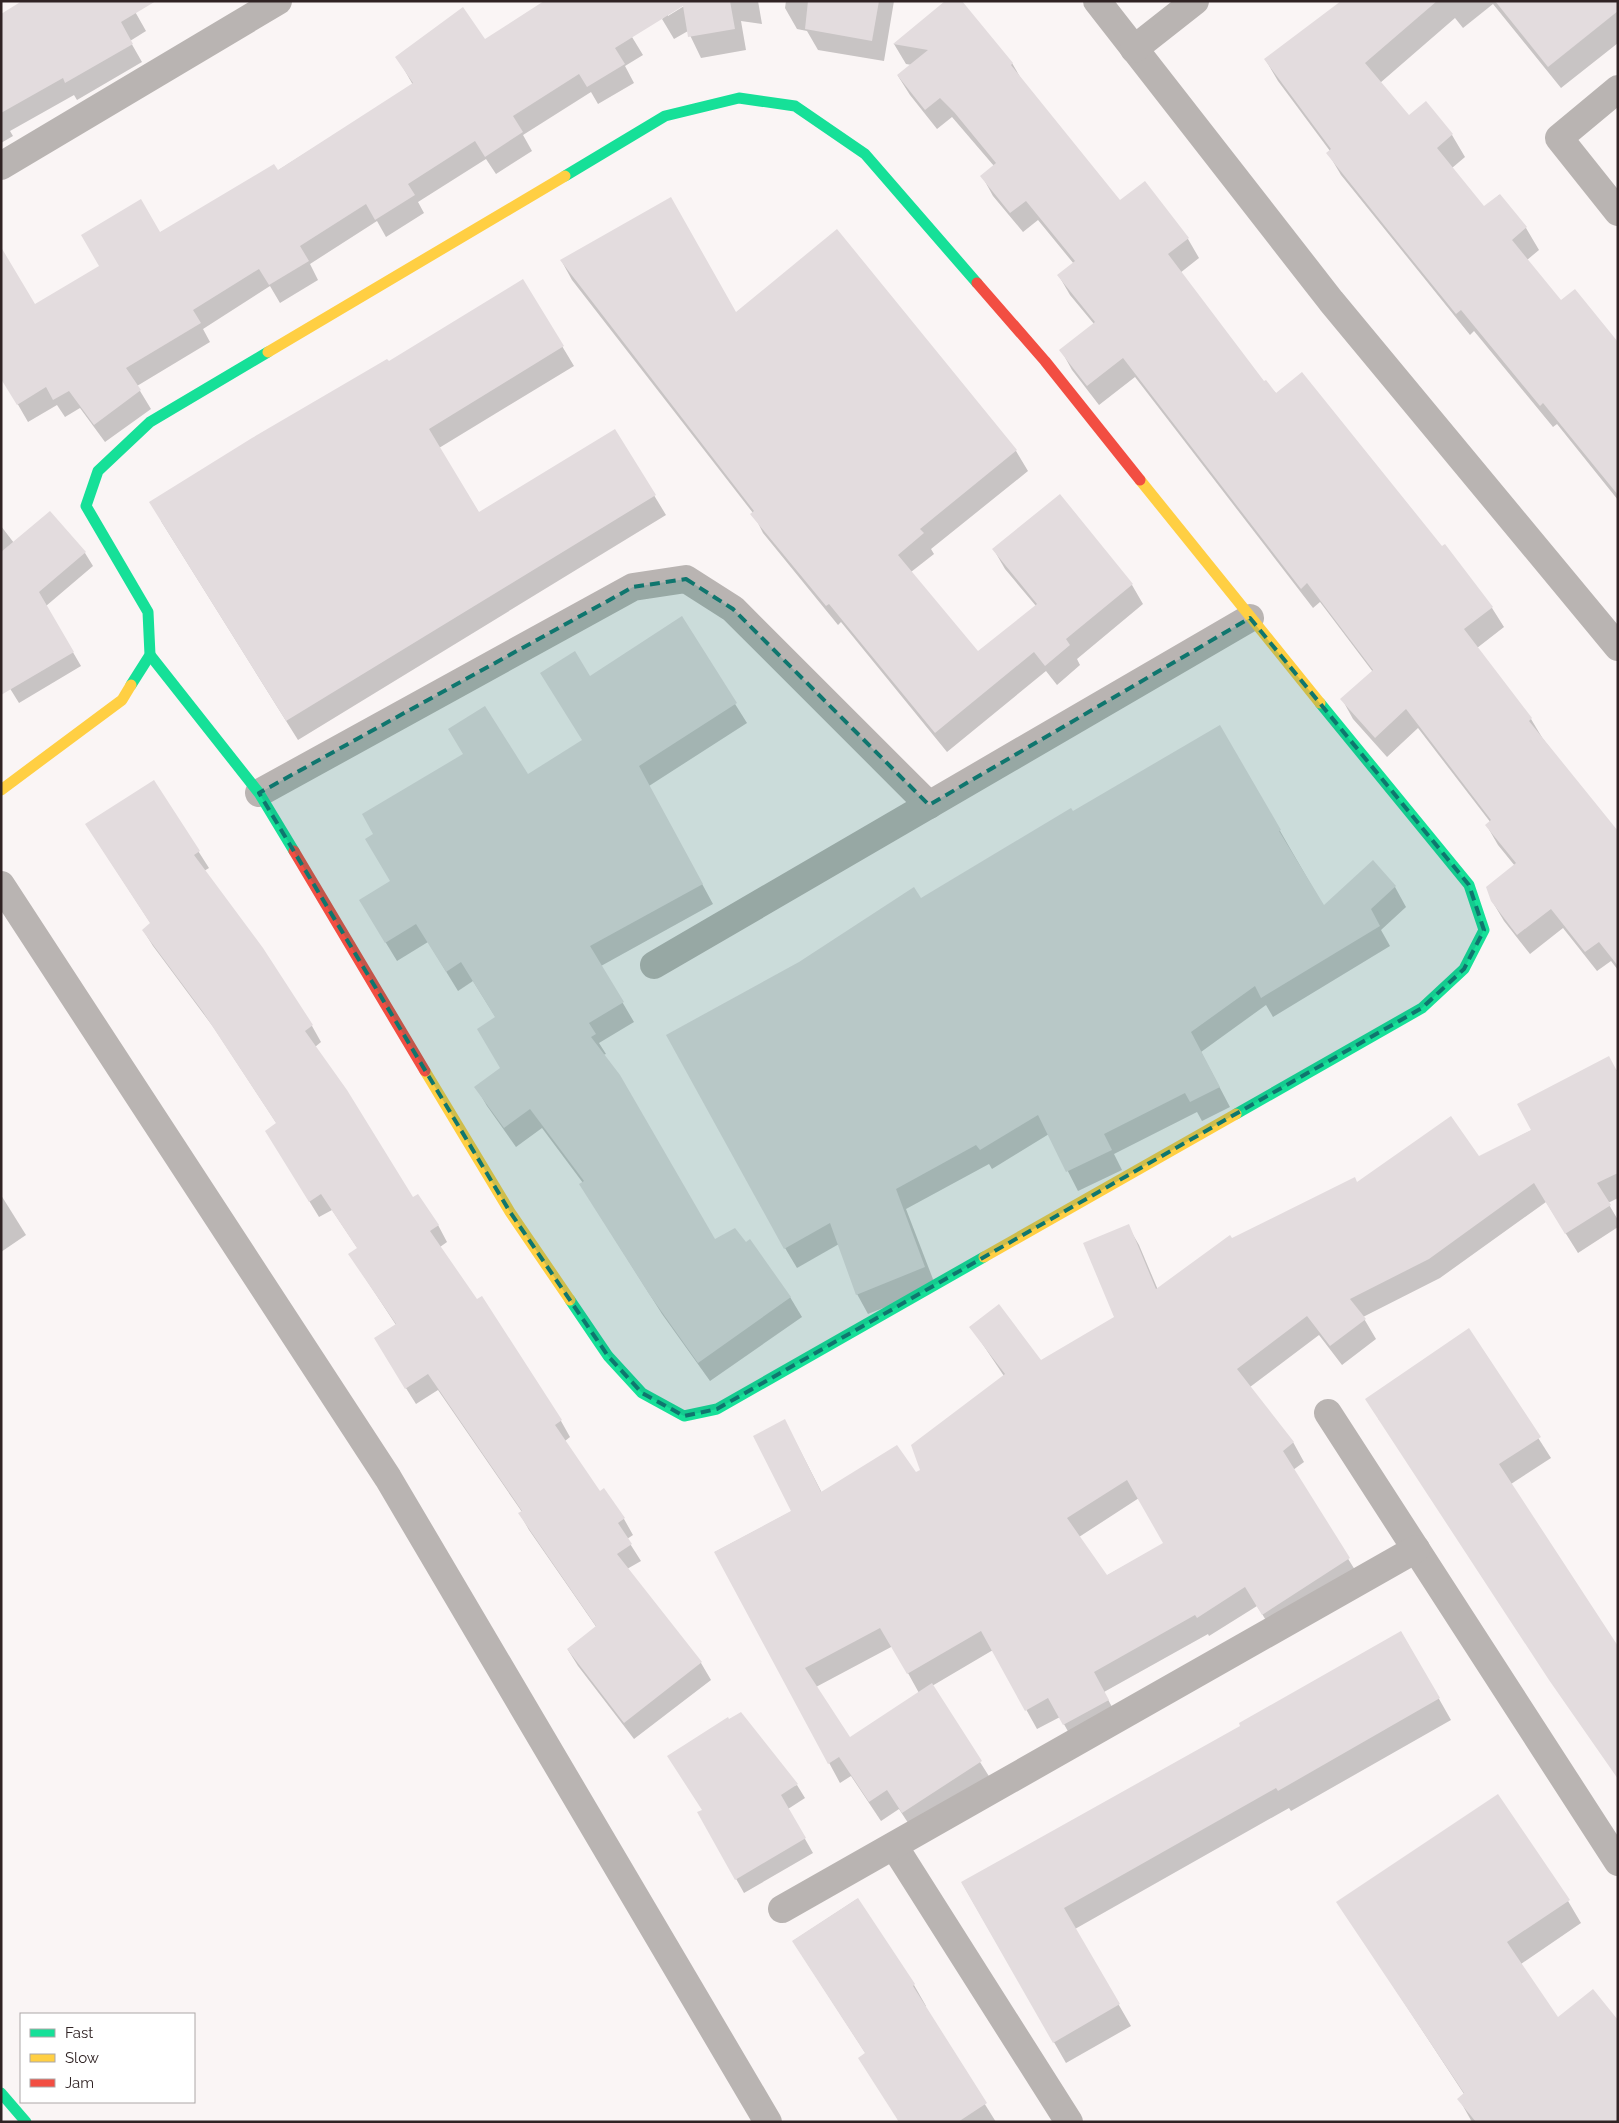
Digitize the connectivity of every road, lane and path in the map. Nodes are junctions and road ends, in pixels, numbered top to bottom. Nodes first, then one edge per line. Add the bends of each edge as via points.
1 (278, 1) edge
2 (1097, 1) edge
3 (1195, 1) edge
4 (1134, 49) junction
5 (1618, 89) edge
6 (1, 166) edge
7 (1618, 212) edge
8 (1250, 618) junction
9 (1618, 647) edge
10 (150, 655) junction
11 (1, 790) edge
12 (259, 793) junction
13 (929, 804) junction
14 (1, 885) edge
15 (654, 965) dead end
16 (1328, 1413) dead end
17 (1416, 1549) junction
18 (894, 1846) junction
19 (1618, 1862) edge
20 (782, 1909) dead end
21 (1, 2093) edge
22 (26, 2122) edge
23 (768, 2122) edge
24 (1069, 2122) edge

1 - 6 street
2 - 4 street
3 - 4 street
4 - 9 street via 1331,301
5 - 7 street via 1559,138
8 - 10 street via 1045,361 865,154 795,106 739,98 665,116 150,422 98,471 86,506 148,612
8 - 12 street via 1469,885 1484,930 1464,969 1422,1008 717,1409 684,1416 642,1392 608,1356 510,1212
8 - 13 street
10 - 11 street via 122,700
10 - 12 street
12 - 13 street via 633,588 686,579 733,609
13 - 15 street
14 - 23 street via 388,1478
16 - 17 street
17 - 18 street
17 - 19 street
18 - 20 street
18 - 24 street
21 - 22 street

